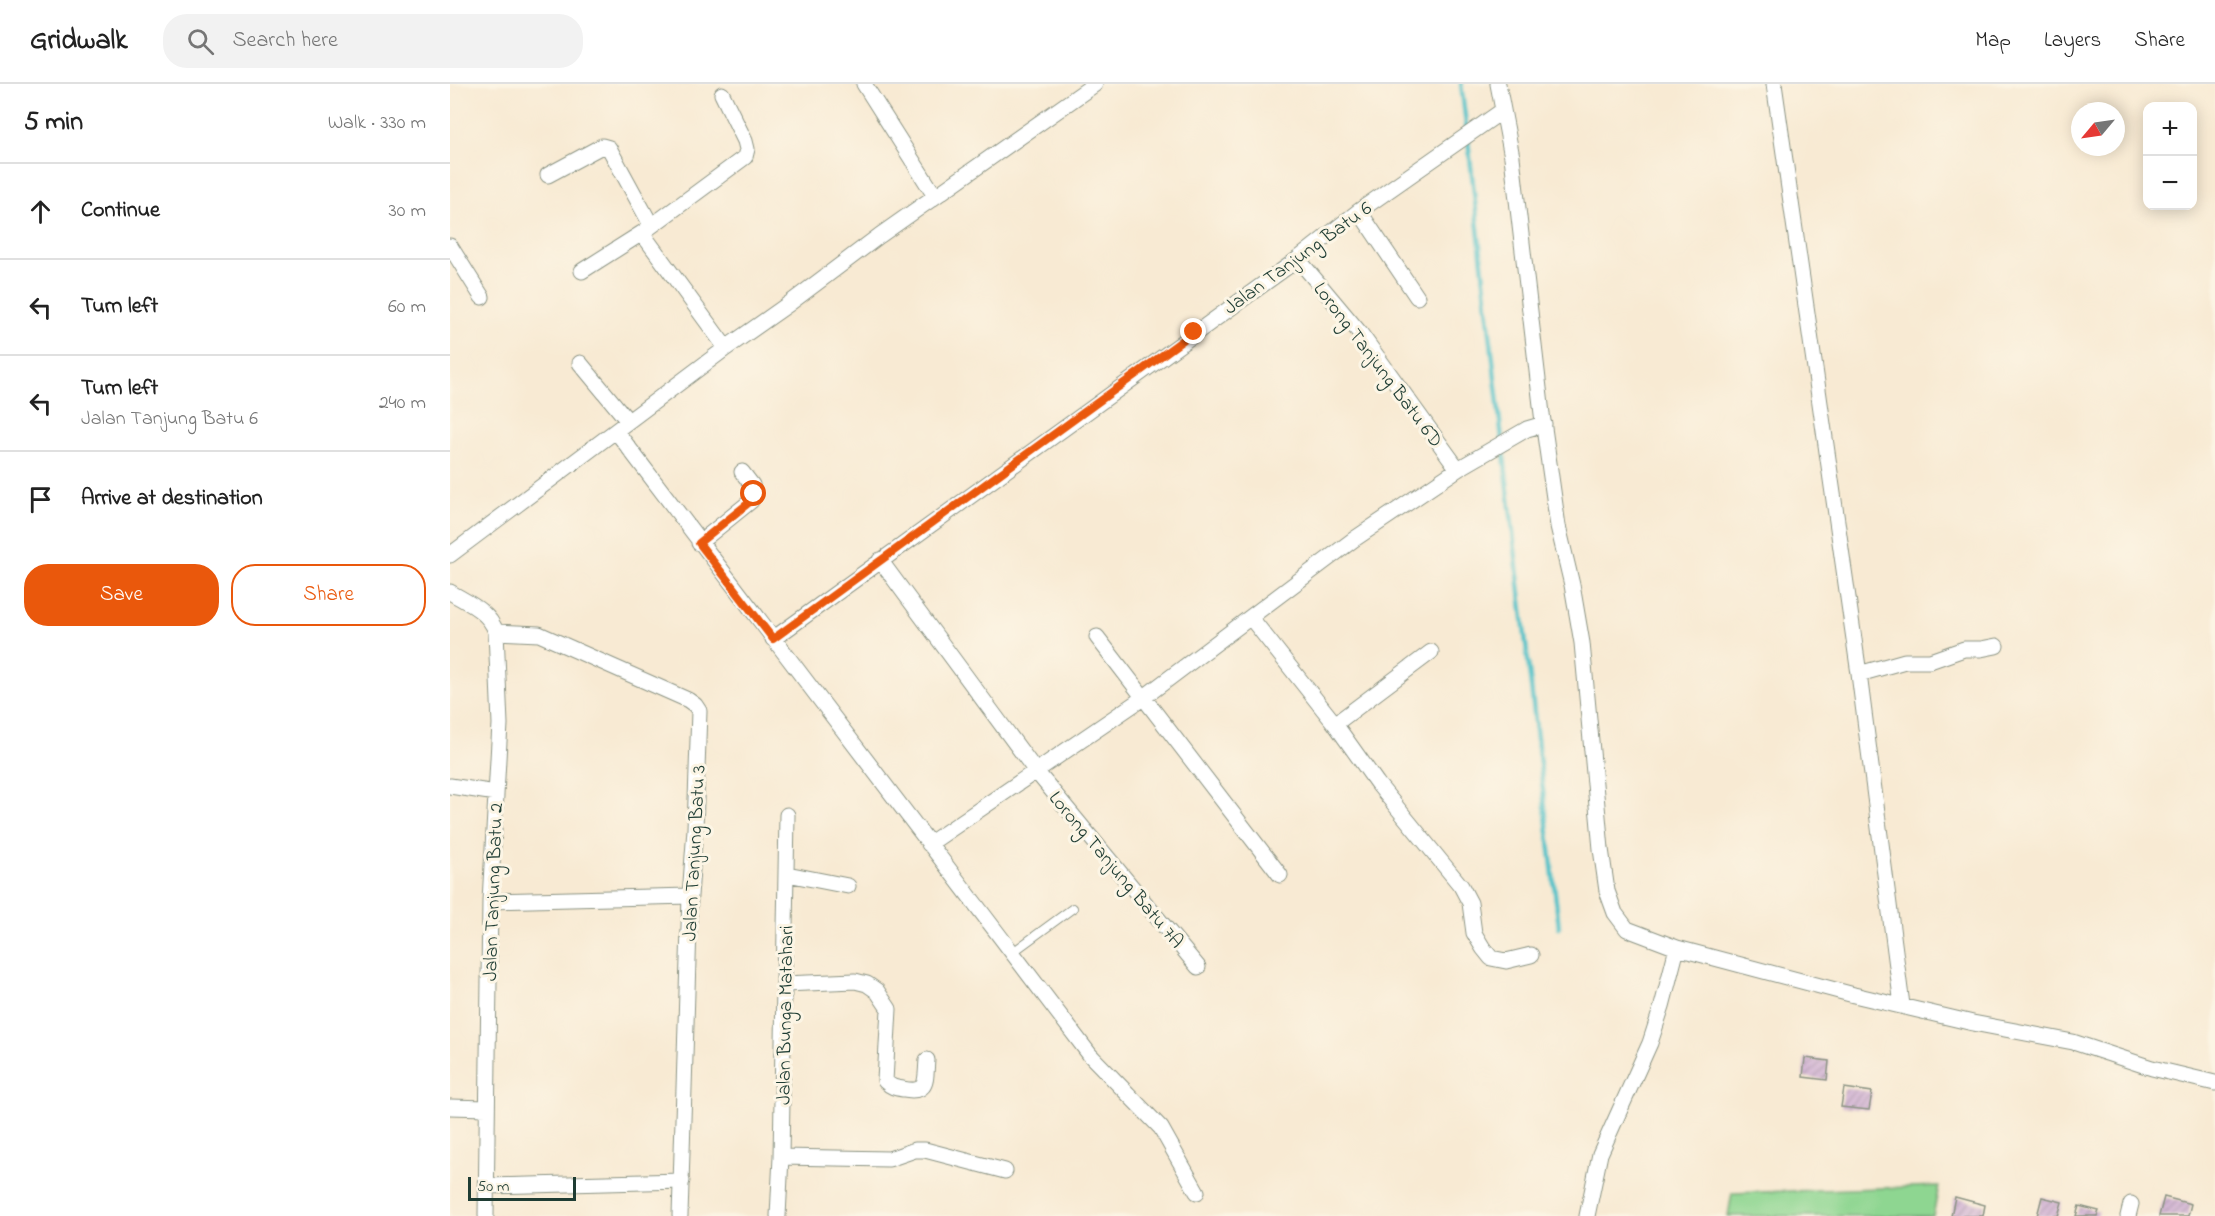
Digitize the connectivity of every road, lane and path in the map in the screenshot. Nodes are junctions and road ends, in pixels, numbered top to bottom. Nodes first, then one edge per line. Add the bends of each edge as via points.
1 (864, 84) edge
2 (1095, 84) edge
3 (1498, 84) edge
4 (1774, 84) edge
5 (722, 94) dead end
6 (1502, 111) junction
7 (548, 176) dead end
8 (935, 196) junction
9 (1359, 211) junction
10 (647, 229) junction
11 (450, 246) edge
12 (1298, 259) junction
13 (582, 271) dead end
14 (482, 297) dead end
15 (1417, 297) dead end
16 (726, 348) junction
17 (580, 363) dead end
18 (628, 421) junction
19 (1544, 424) junction
20 (616, 431) junction
21 (1458, 469) junction
22 (742, 472) dead end
23 (699, 543) junction
24 (450, 555) edge
25 (880, 560) junction
26 (450, 592) edge
27 (1251, 618) junction
28 (496, 632) junction
29 (1097, 637) dead end
30 (773, 639) junction
31 (1996, 646) dead end
32 (1431, 652) dead end
33 (1868, 672) junction
34 (1143, 698) junction
35 (1335, 724) junction
36 (1035, 770) junction
37 (450, 786) edge
38 (496, 793) junction
39 (787, 815) dead end
40 (929, 844) junction
41 (787, 874) junction
42 (1280, 875) dead end
43 (848, 886) dead end
44 (690, 896) junction
45 (490, 901) junction
46 (1073, 908) dead end
47 (1677, 948) junction
48 (1013, 952) junction
49 (1531, 955) dead end
50 (1198, 967) dead end
51 (784, 984) junction
52 (1902, 1005) junction
53 (927, 1060) dead end
54 (2215, 1083) edge
55 (450, 1107) edge
56 (487, 1108) junction
57 (781, 1157) junction
58 (1005, 1171) dead end
59 (682, 1181) junction
60 (487, 1186) junction
61 (1197, 1192) dead end
62 (486, 1216) edge
63 (680, 1216) edge
64 (778, 1216) edge
65 (1587, 1216) edge

1 - 8 street
2 - 8 street
3 - 6 street
4 - 33 street
5 - 10 street via 746,141 744,157
6 - 9 street, Jalan Tanjung Batu 6
6 - 19 street via 1512,157
7 - 10 street via 606,146
8 - 16 street
9 - 12 street, Jalan Tanjung Batu 6
9 - 15 street
10 - 13 street
10 - 16 street
11 - 14 street
12 - 21 street, Lorong Tanjung Batu 6D via 1360,333
12 - 25 street, Jalan Tanjung Batu 6
16 - 18 street
17 - 18 street
18 - 20 street
19 - 21 street via 1527,429
19 - 47 street via 1558,526 1582,643 1607,891 1615,913 1627,929
20 - 23 street
20 - 24 street
21 - 27 street via 1353,540
22 - 23 street via 752,485 751,501
23 - 30 street
25 - 30 street, Jalan Tanjung Batu 6
25 - 36 street, Lorong Tanjung Batu 7A
26 - 28 street via 485,614
27 - 34 street
27 - 35 street
28 - 38 street, Jalan Tanjung Batu 2 via 500,724
28 - 44 street, Jalan Tanjung Batu 3 via 539,634 695,705 699,711
29 - 34 street
30 - 40 street
31 - 33 street via 1964,649 1930,661 1905,661
32 - 35 street
33 - 52 street
34 - 36 street
34 - 42 street
35 - 49 street via 1377,783 1461,886 1470,903 1474,933 1491,958 1506,960
36 - 40 street
36 - 50 street, Lorong Tanjung Batu 7A
37 - 38 street
38 - 45 street, Jalan Tanjung Batu 2
39 - 41 street, Jalan Bunga Matahari
40 - 48 street
41 - 43 street
41 - 51 street, Jalan Bunga Matahari
44 - 45 street
44 - 59 street, Jalan Tanjung Batu 3
45 - 56 street, Jalan Tanjung Batu 2
46 - 48 lane
47 - 52 street
47 - 65 street via 1656,1025 1600,1154
48 - 61 street via 1090,1055 1161,1128
51 - 53 street via 855,981 878,991 888,1009 885,1081 891,1087 921,1090
51 - 57 street, Jalan Bunga Matahari
52 - 54 street via 2073,1042 2152,1068
55 - 56 street
56 - 60 street, Jalan Tanjung Batu 2
57 - 58 street via 889,1159 925,1150
57 - 64 street, Jalan Bunga Matahari
59 - 60 street
59 - 63 street, Jalan Tanjung Batu 3
60 - 62 street, Jalan Tanjung Batu 2

